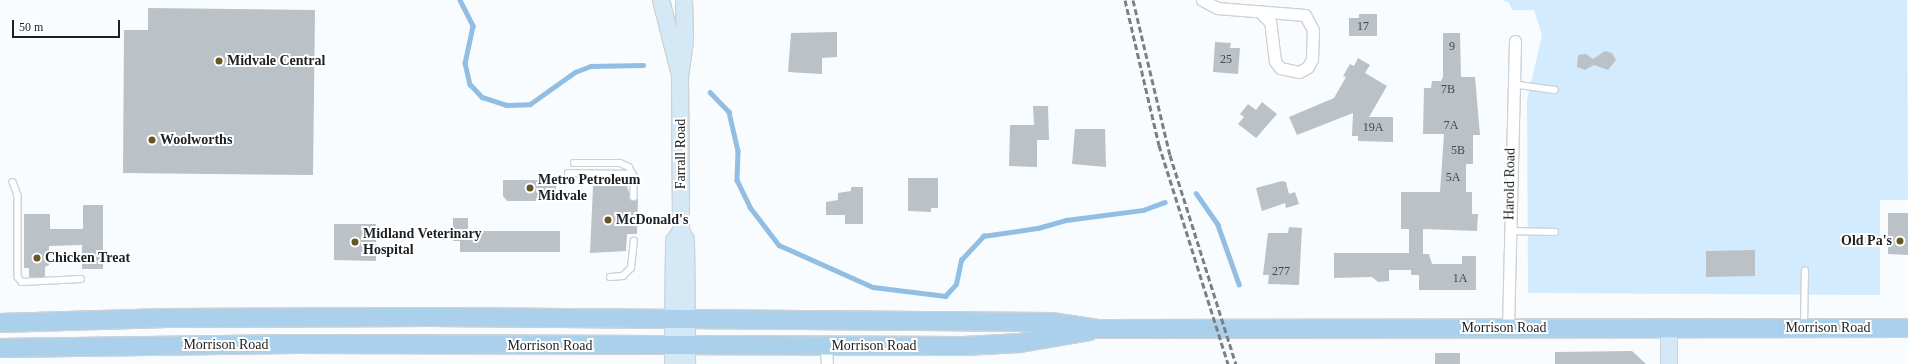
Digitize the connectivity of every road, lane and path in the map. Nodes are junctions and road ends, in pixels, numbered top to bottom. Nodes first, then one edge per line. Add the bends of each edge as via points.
1 (661, 0) edge
2 (684, 0) edge
3 (1202, 0) edge
4 (1260, 12) junction
5 (1515, 41) dead end
6 (680, 76) junction
7 (1512, 84) junction
8 (1555, 90) dead end
9 (574, 163) dead end
10 (568, 173) dead end
11 (632, 174) junction
12 (13, 182) dead end
13 (634, 197) dead end
14 (1508, 232) junction
15 (1555, 232) dead end
16 (634, 241) dead end
17 (1805, 271) dead end
18 (610, 277) dead end
19 (81, 279) dead end
20 (681, 321) junction
21 (0, 323) edge
22 (1508, 328) junction
23 (1804, 328) junction
24 (1908, 328) edge
25 (1099, 329) junction
26 (1669, 329) junction
27 (0, 348) edge
28 (680, 355) edge
29 (827, 355) edge
30 (1669, 364) edge

1 - 6 main road, Farrall Road
2 - 6 main road, Farrall Road via 685,41
3 - 4 street via 1217,8
4 - 4 street via 1270,22 1275,61 1280,68 1300,72 1308,67 1312,59 1313,30 1305,16
5 - 7 street, Harold Road
6 - 20 main road, Farrall Road via 681,231 674,241
7 - 8 lane
7 - 14 street, Harold Road
9 - 11 lane via 620,163 629,167
10 - 11 lane
11 - 13 lane
12 - 19 lane via 18,196 18,277 22,282
14 - 15 lane
14 - 22 street, Harold Road
16 - 18 lane via 631,268 623,276
17 - 23 lane
20 - 21 main road, Morrison Road via 318,317
20 - 25 main road, Morrison Road via 1052,322
20 - 28 main road, Farrall Road
22 - 25 main road, Morrison Road
22 - 26 main road, Morrison Road
23 - 24 main road, Morrison Road
23 - 26 main road, Morrison Road
25 - 29 main road, Morrison Road via 1019,343
26 - 30 main road
27 - 28 main road, Morrison Road via 294,344
28 - 29 main road, Morrison Road

